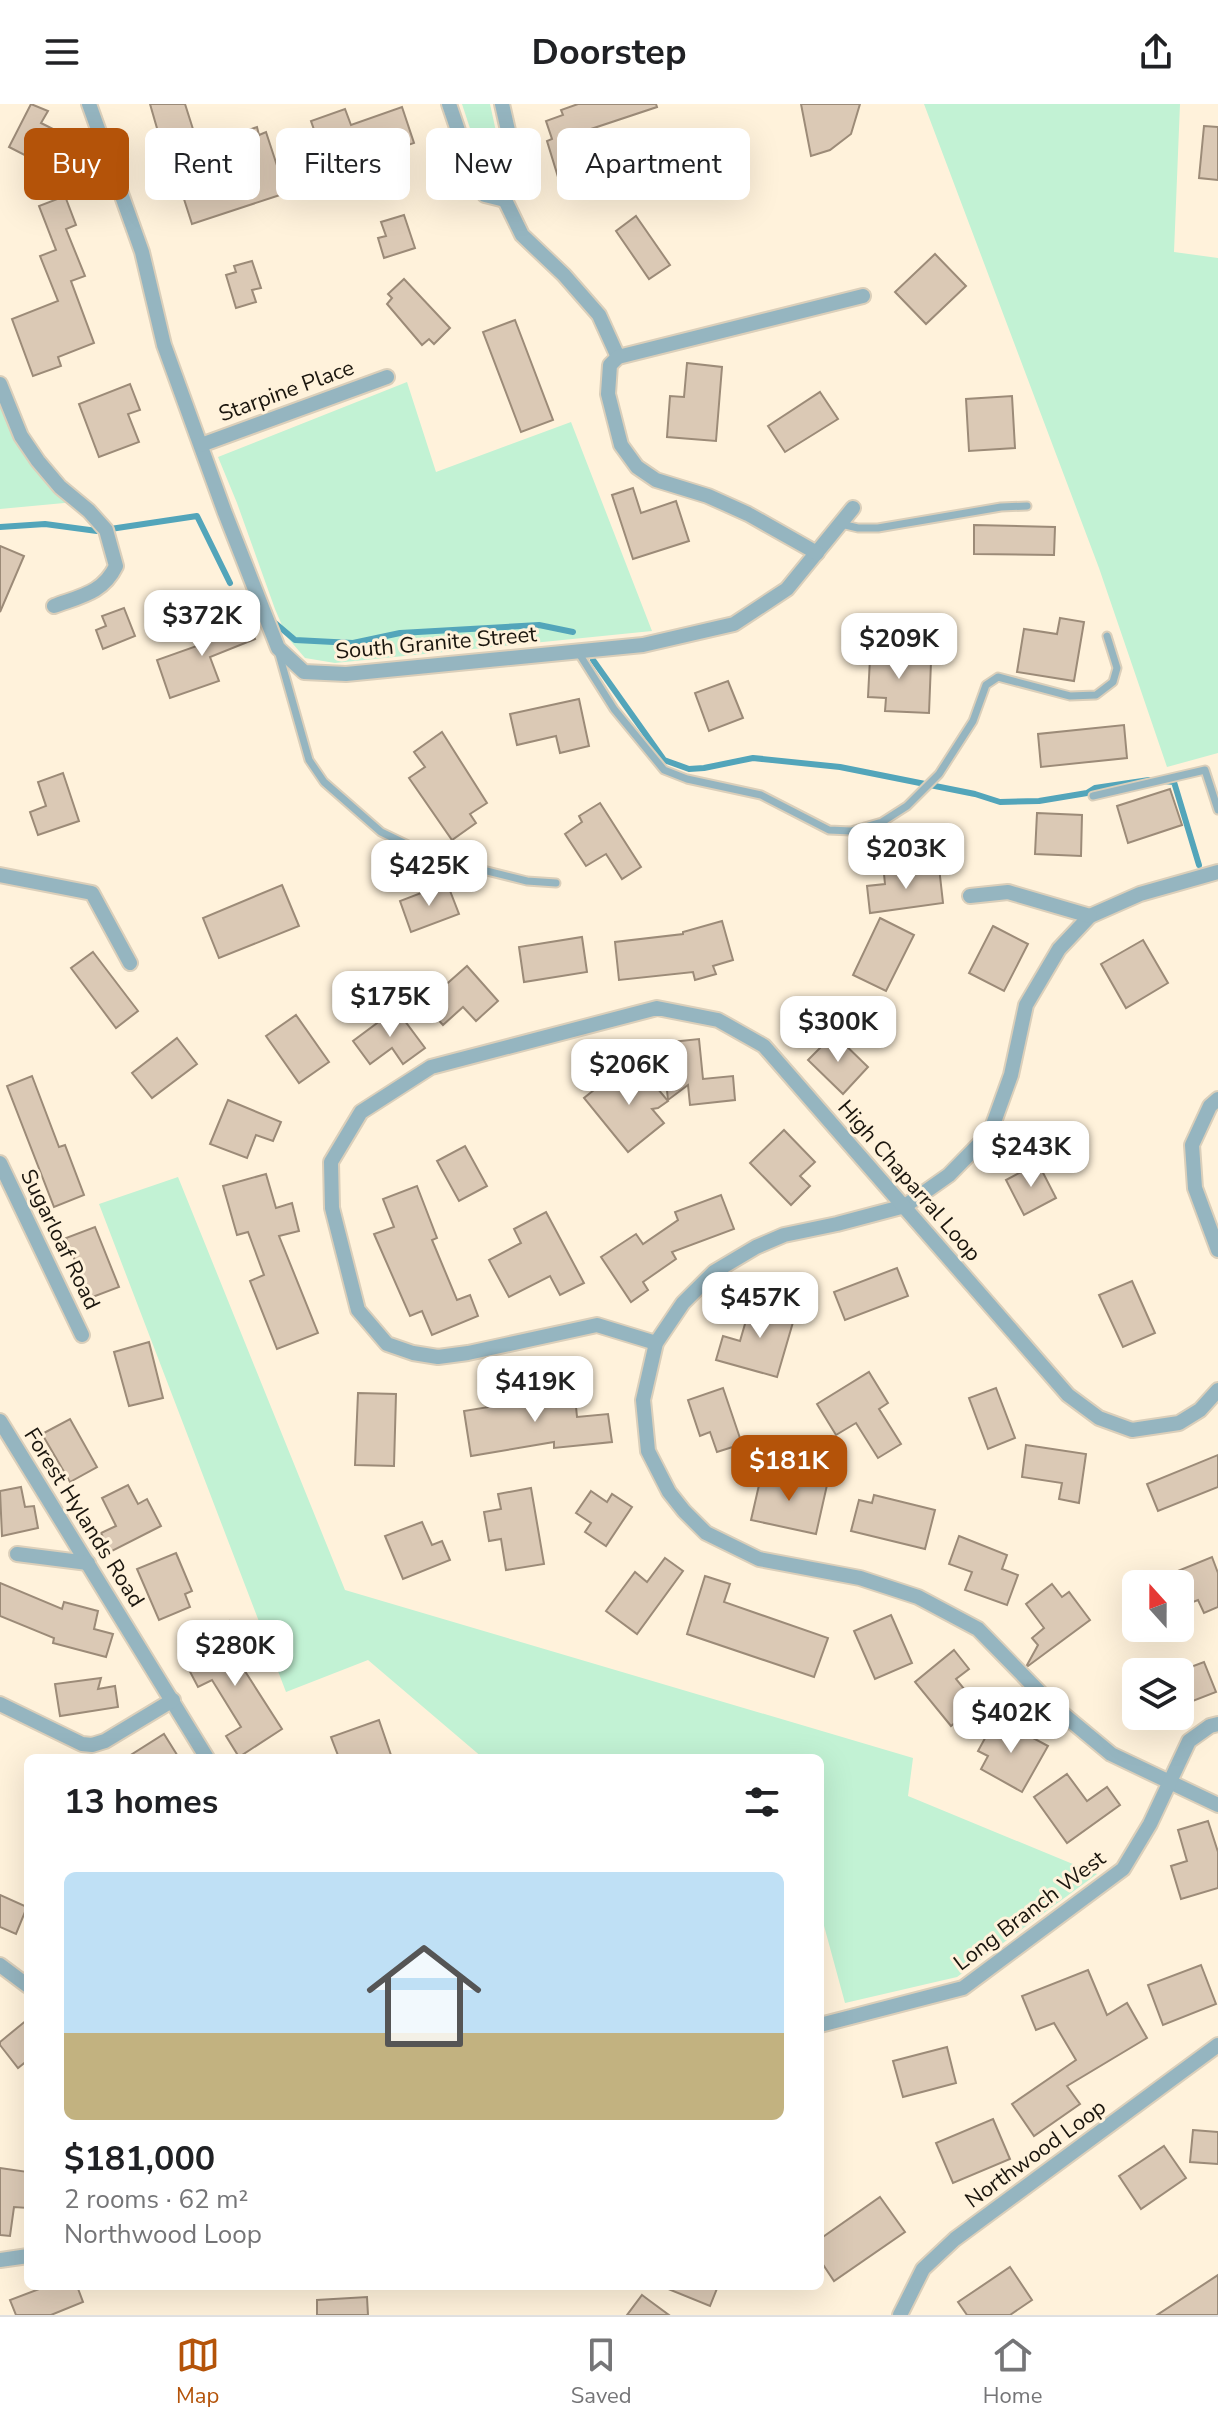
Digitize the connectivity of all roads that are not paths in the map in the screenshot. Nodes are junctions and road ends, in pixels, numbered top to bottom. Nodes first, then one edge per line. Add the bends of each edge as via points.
1 (89, 104) edge
2 (449, 104) edge
3 (502, 104) edge
4 (457, 128) edge
5 (507, 128) edge
6 (505, 200) edge
7 (863, 296) dead end
8 (618, 357) junction
9 (387, 377) dead end
10 (0, 384) edge
11 (201, 445) junction
12 (1027, 506) dead end
13 (853, 508) dead end
14 (841, 524) junction
15 (817, 553) junction
16 (54, 606) dead end
17 (1107, 636) dead end
18 (278, 648) junction
19 (578, 652) junction
20 (1093, 796) dead end
21 (1218, 810) edge
22 (1218, 872) edge
23 (0, 875) edge
24 (556, 883) dead end
25 (970, 896) dead end
26 (1090, 916) junction
27 (130, 963) dead end
28 (1218, 1099) edge
29 (0, 1163) edge
30 (905, 1206) junction
31 (1218, 1250) edge
32 (82, 1335) dead end
33 (656, 1343) junction
34 (1218, 1390) edge
35 (0, 1421) edge
36 (17, 1554) dead end
37 (88, 1563) junction
38 (173, 1700) junction
39 (0, 1704) edge
40 (1218, 1724) edge
41 (205, 1754) edge
42 (1170, 1782) junction
43 (1218, 1805) edge
44 (0, 1965) edge
45 (24, 1983) edge
46 (824, 2024) edge
47 (1218, 2045) edge
48 (24, 2257) edge
49 (0, 2260) edge
50 (900, 2315) edge

1 - 11 street via 142,252 164,345
2 - 4 street
3 - 5 street
6 - 8 street via 522,235 599,315
7 - 8 street
8 - 15 street via 610,365 608,394 621,445 637,467 656,480 748,514
9 - 11 street, Starpine Place
10 - 16 street via 21,436 60,487 108,535 116,566 108,582 91,593
11 - 18 street
12 - 14 lane via 878,528
13 - 14 street, South Granite Street
14 - 15 street, South Granite Street
15 - 19 street, South Granite Street via 787,589 734,624 643,645
17 - 19 lane via 1117,668 1113,682 1096,695 1070,696 998,677 986,685 973,721 919,795 882,822 851,831 829,830 761,795 664,770 614,709
18 - 19 street, South Granite Street via 304,672 346,674
18 - 24 lane via 309,760 324,782 381,832 435,858
20 - 21 lane via 1205,770
22 - 26 street via 1140,894
23 - 27 street via 92,893
25 - 26 street via 1008,892
26 - 30 street via 1059,949 1026,1005 1011,1075 990,1133 949,1175
28 - 31 street via 1192,1145 1195,1188
29 - 32 street, Sugarloaf Road
30 - 33 street via 784,1235 756,1247 714,1272 683,1303
30 - 33 street, High Chaparral Loop via 764,1046 718,1020 657,1008 431,1067 361,1112 331,1162 332,1208 358,1310 387,1344 438,1357 597,1325
30 - 34 street, High Chaparral Loop via 1068,1395 1099,1418 1132,1430 1179,1423
33 - 42 street via 643,1400 648,1451 669,1492 706,1533 759,1559 860,1578 918,1597 954,1616 978,1629 1052,1705 1111,1754
35 - 37 street, Forest Hylands Road
36 - 37 street
37 - 38 street, Forest Hylands Road
38 - 39 street via 92,1745
38 - 41 street, Forest Hylands Road
40 - 42 street, Long Branch West via 1189,1741
42 - 43 street
42 - 46 street, Long Branch West via 1123,1869 963,1988
44 - 45 street
47 - 50 street, Northwood Loop via 955,2239 923,2269
48 - 49 street

